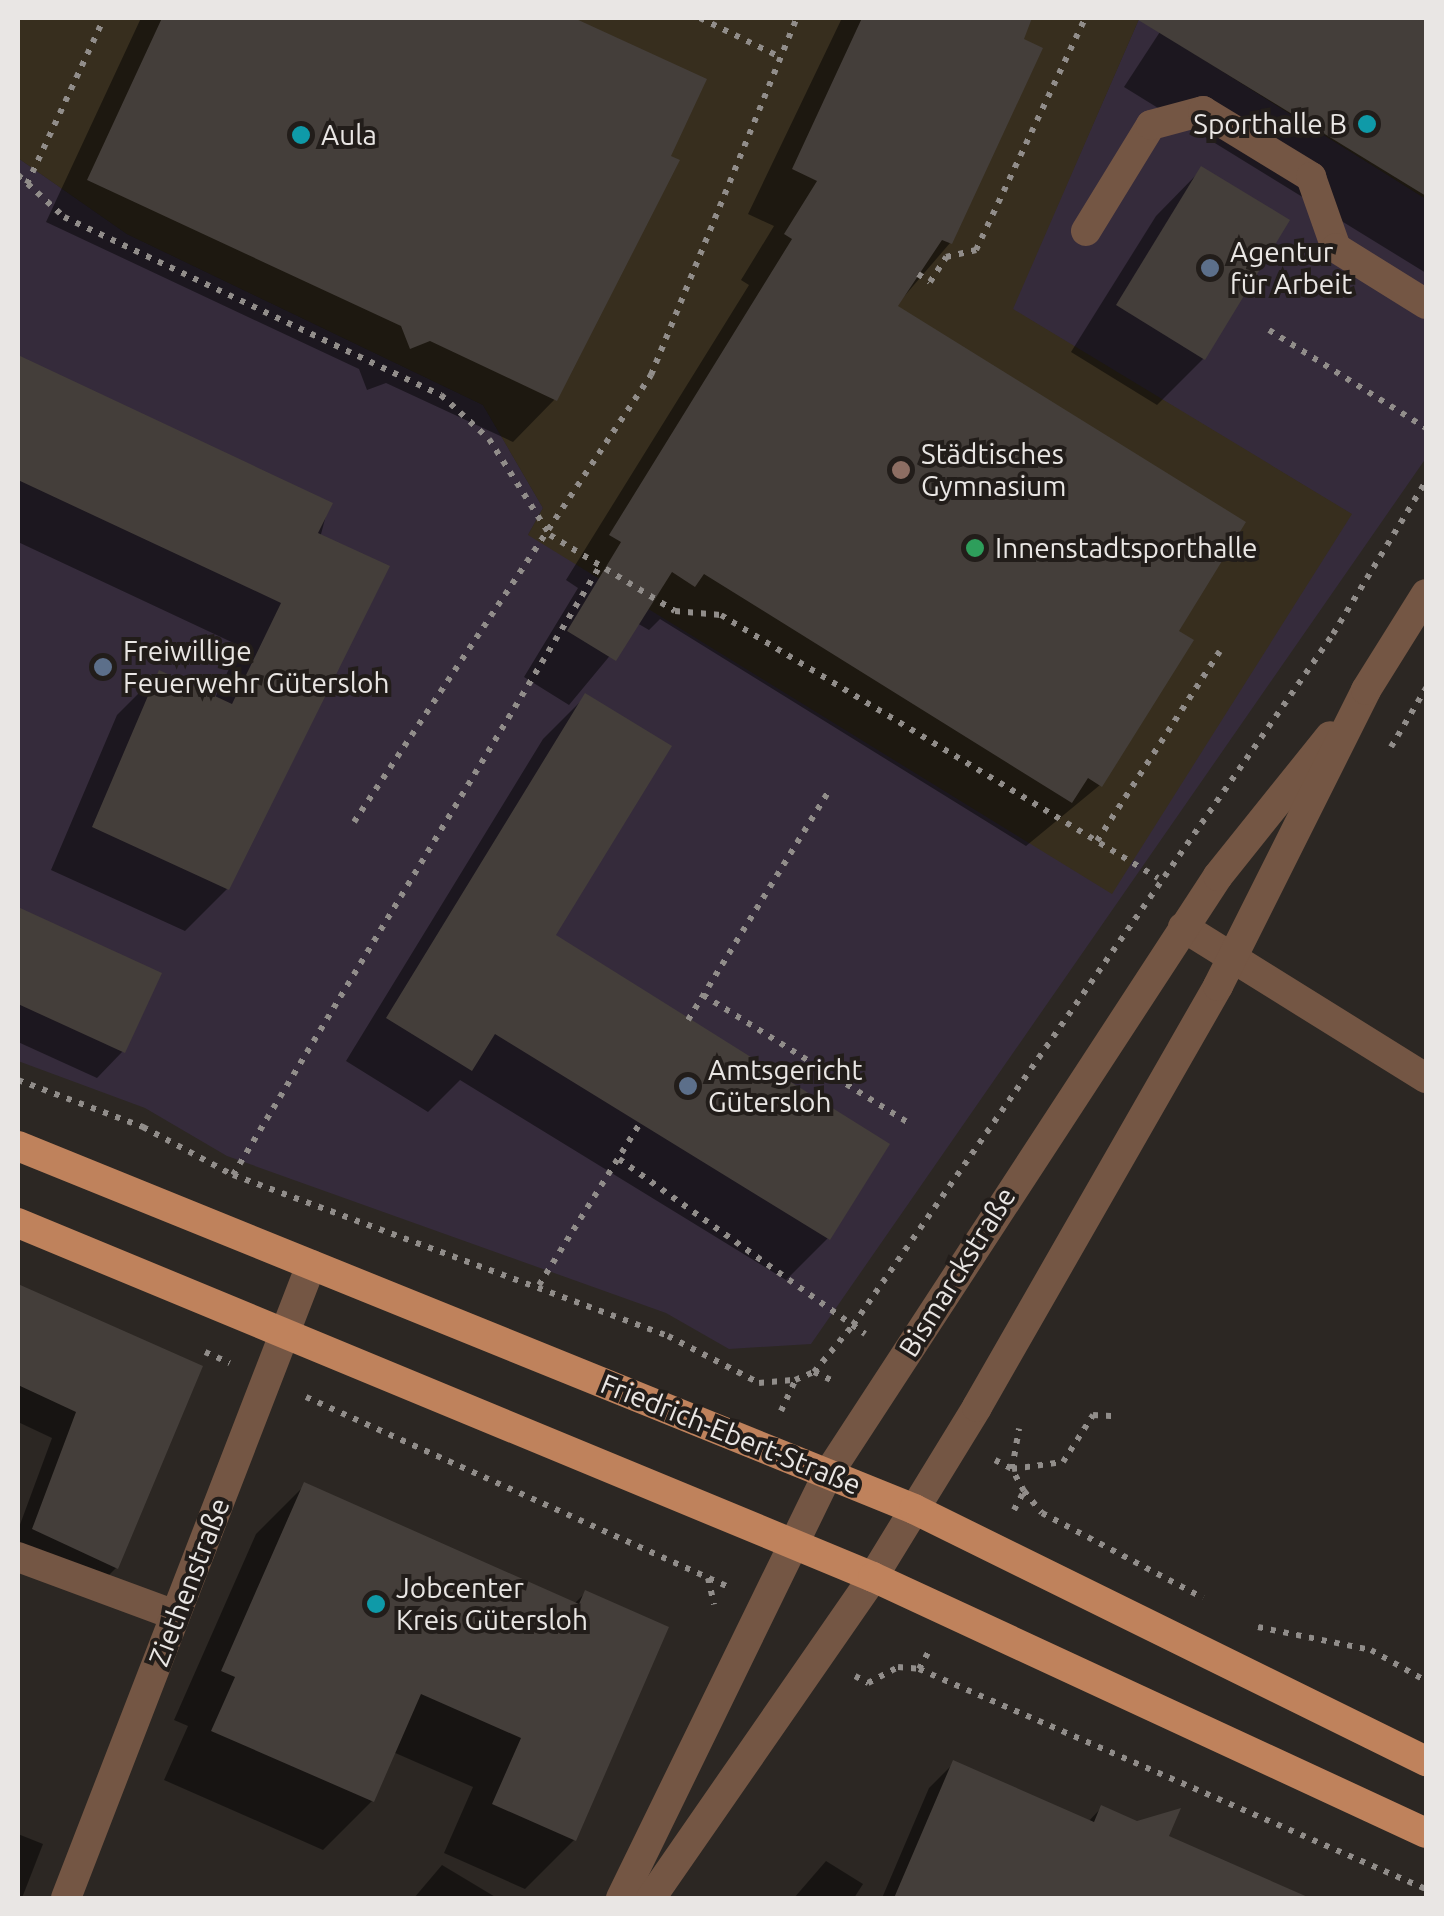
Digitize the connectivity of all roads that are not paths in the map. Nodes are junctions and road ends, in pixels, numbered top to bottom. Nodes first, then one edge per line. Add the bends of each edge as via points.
1 (1086, 231) dead end
2 (1426, 304) edge
3 (1426, 594) edge
4 (1366, 690) junction
5 (1183, 927) junction
6 (1232, 957) junction
7 (1426, 1078) edge
8 (18, 1146) edge
9 (18, 1223) edge
10 (312, 1264) junction
11 (286, 1330) junction
12 (828, 1474) junction
13 (914, 1509) junction
14 (791, 1542) junction
15 (18, 1557) edge
16 (873, 1577) junction
17 (176, 1616) junction
18 (1426, 1761) edge
19 (1426, 1834) edge
20 (66, 1898) edge
21 (621, 1898) edge
22 (652, 1898) edge

1 - 2 street via 1151,125 1203,110 1311,178 1336,248
3 - 4 street, Bismarckstraße
4 - 5 street, Bismarckstraße
4 - 6 street, Bismarckstraße
5 - 6 street
5 - 12 street, Bismarckstraße
6 - 7 street
6 - 13 street, Bismarckstraße
8 - 10 main road, Friedrich-Ebert-Straße
9 - 11 main road
10 - 11 street, Ziethenstraße
10 - 12 main road, Friedrich-Ebert-Straße
11 - 14 main road
11 - 17 street, Ziethenstraße
12 - 13 main road, Friedrich-Ebert-Straße
12 - 14 street, Bismarckstraße
13 - 16 street, Bismarckstraße
13 - 18 main road, Friedrich-Ebert-Straße
14 - 16 main road
14 - 21 street, Bismarckstraße
15 - 17 street
16 - 19 main road
16 - 22 street, Bismarckstraße
17 - 20 street, Ziethenstraße

